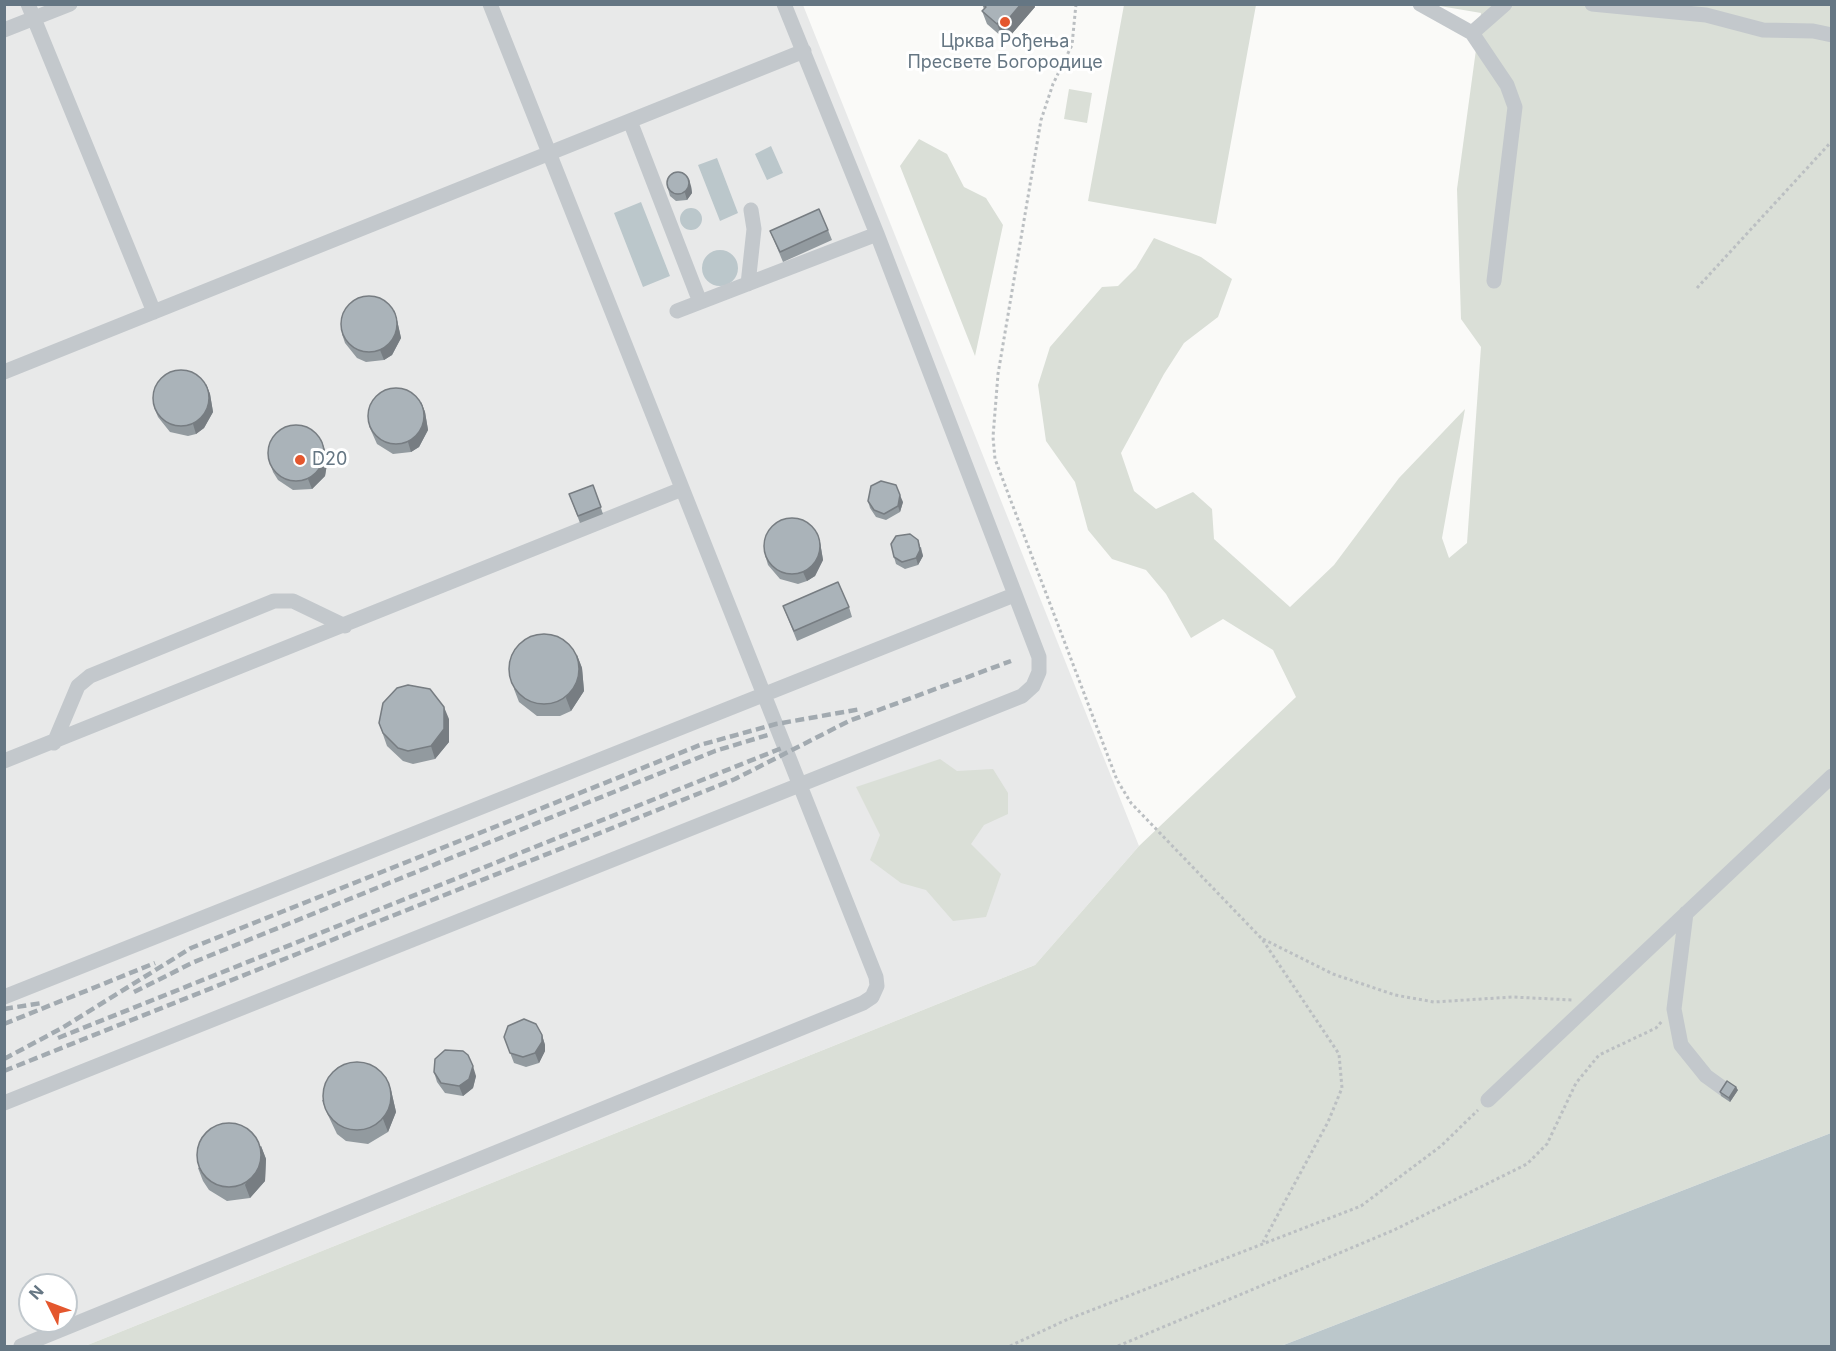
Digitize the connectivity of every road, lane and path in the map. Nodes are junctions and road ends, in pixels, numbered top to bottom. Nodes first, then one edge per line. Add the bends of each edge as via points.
1 (70, 4) edge
2 (490, 4) edge
3 (784, 4) edge
4 (1077, 4) edge
5 (1420, 4) edge
6 (1505, 4) edge
7 (1592, 4) edge
8 (31, 12) edge
9 (4, 30) edge
10 (1472, 33) junction
11 (1832, 35) edge
12 (804, 51) junction
13 (630, 121) junction
14 (1832, 141) edge
15 (549, 153) junction
16 (751, 210) dead end
17 (877, 234) junction
18 (1494, 281) dead end
19 (748, 284) junction
20 (1697, 288) dead end
21 (700, 302) junction
22 (677, 311) dead end
23 (154, 312) junction
24 (4, 372) edge
25 (682, 489) junction
26 (1014, 595) junction
27 (345, 626) junction
28 (764, 695) junction
29 (54, 743) junction
30 (4, 762) edge
31 (1832, 776) edge
32 (800, 785) junction
33 (1686, 913) junction
34 (1262, 939) junction
35 (4, 997) edge
36 (1592, 1000) junction
37 (1674, 1009) junction
38 (1724, 1089) edge
39 (1488, 1100) joint
40 (4, 1103) edge
41 (1263, 1242) junction
42 (21, 1347) edge
43 (1010, 1347) edge
44 (1118, 1347) edge

1 - 8 street
2 - 15 street
3 - 12 street
4 - 34 path via 1072,45 1041,120 998,374 995,459 1117,780 1131,803
5 - 10 street
6 - 10 street
7 - 11 street via 1706,15 1763,30
8 - 9 street
8 - 23 street
10 - 18 street via 1507,85 1515,107
12 - 13 street
12 - 17 street
13 - 15 street
13 - 21 street
14 - 20 path
15 - 23 street
15 - 25 street
16 - 19 street via 754,229
17 - 19 street
17 - 26 street
19 - 21 street
21 - 22 street
23 - 24 street
25 - 27 street
25 - 28 street
26 - 28 street
26 - 32 street via 1039,657 1039,672 1033,686 1022,696
27 - 29 street
27 - 29 street via 293,601 274,601 90,676 78,686
28 - 32 street
28 - 35 street
29 - 30 street
31 - 33 street
32 - 40 street
32 - 42 street via 876,977 872,998
33 - 36 street
33 - 37 street
34 - 36 path via 1333,974 1395,995 1434,1002
34 - 41 path via 1339,1054 1342,1088 1328,1122
36 - 39 street
37 - 38 street via 1681,1044 1706,1076
37 - 44 path via 1656,1028 1599,1055 1576,1083 1547,1144 1527,1164 1394,1230
39 - 41 path via 1441,1146 1361,1206
41 - 43 path via 1066,1320

